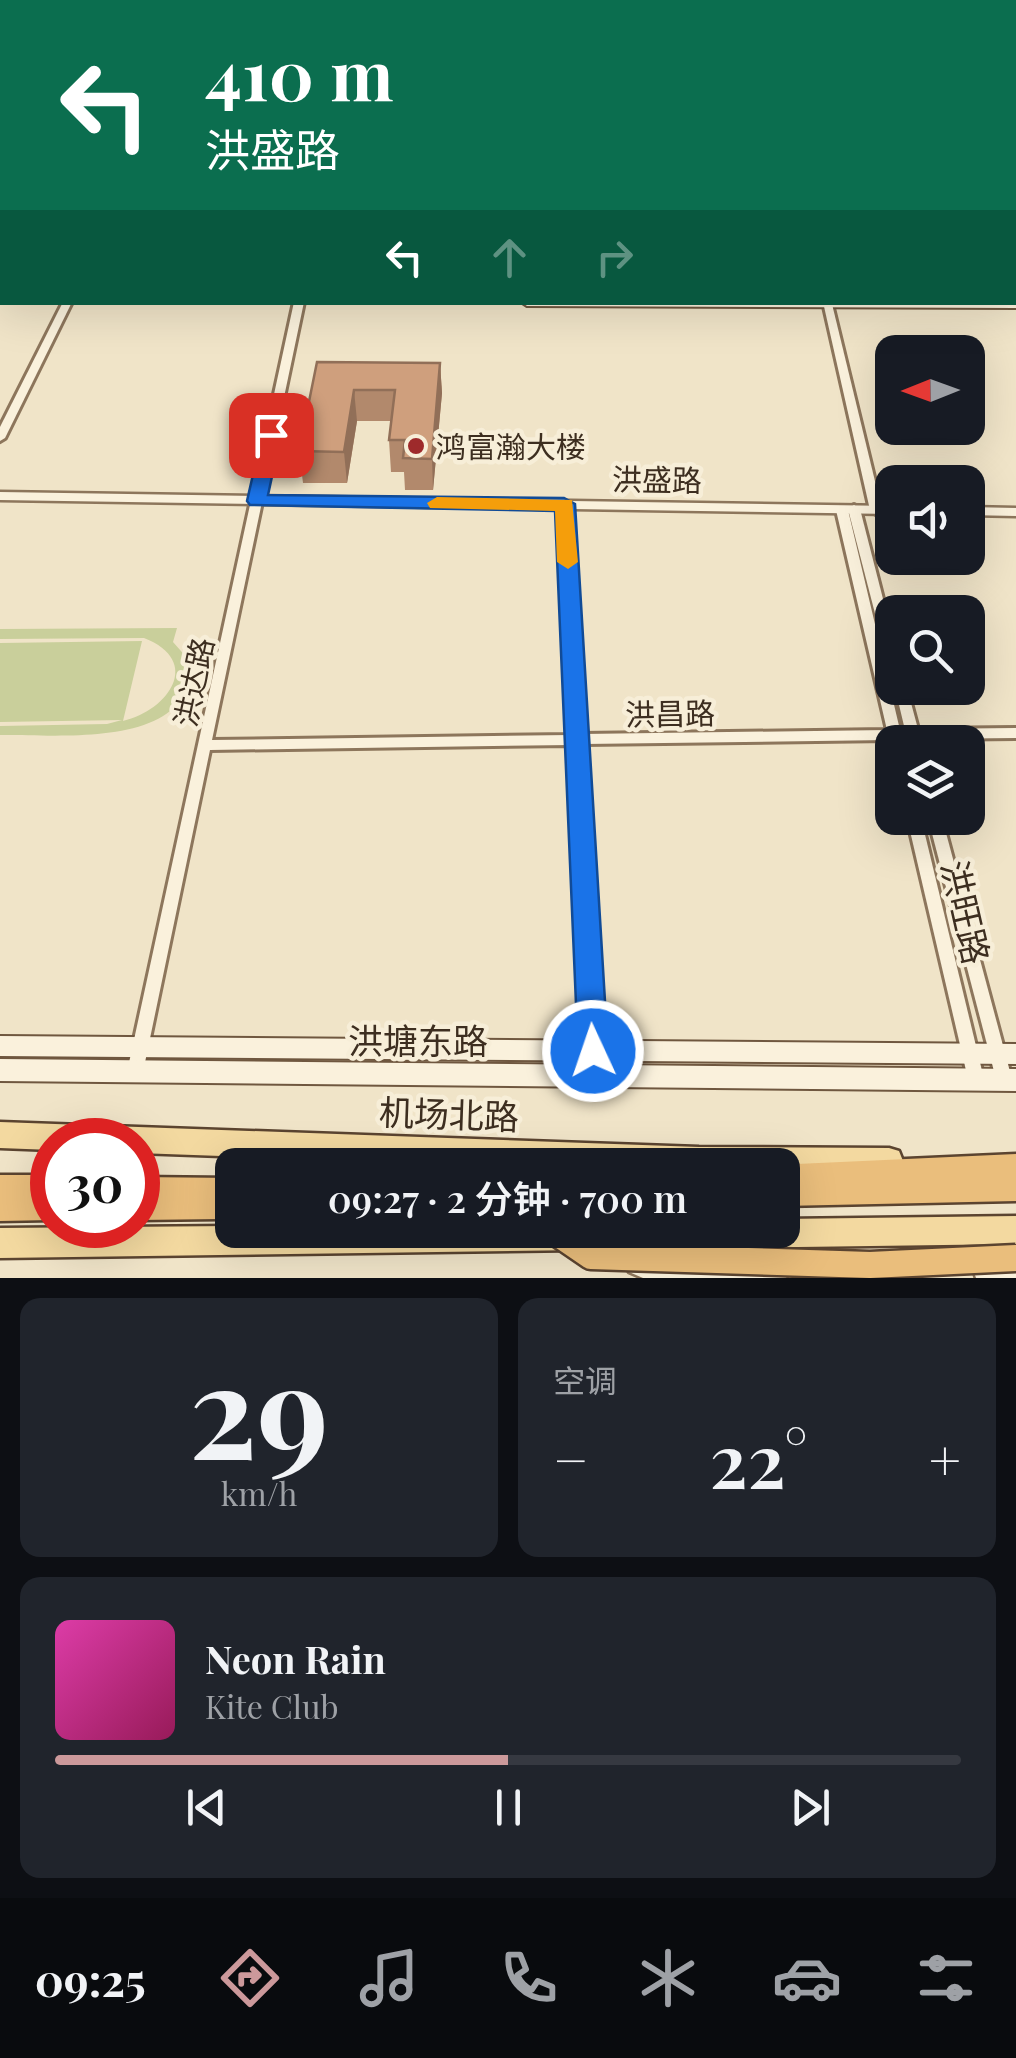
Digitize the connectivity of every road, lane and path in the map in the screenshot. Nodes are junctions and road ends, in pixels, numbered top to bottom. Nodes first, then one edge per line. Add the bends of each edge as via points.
1 (66, 305) edge
2 (299, 305) edge
3 (827, 305) edge
4 (0, 438) edge
5 (0, 496) edge
6 (257, 501) junction
7 (564, 504) junction
8 (875, 506) edge
9 (848, 510) junction
10 (875, 510) edge
11 (985, 511) edge
12 (1016, 512) edge
13 (875, 600) edge
14 (893, 725) edge
15 (1016, 734) edge
16 (985, 736) edge
17 (577, 739) junction
18 (875, 739) edge
19 (205, 746) junction
20 (918, 835) edge
21 (940, 835) edge
22 (0, 1046) edge
23 (593, 1051) junction
24 (970, 1054) junction
25 (1006, 1054) edge
26 (137, 1060) junction
27 (0, 1070) edge
28 (594, 1076) junction
29 (976, 1079) junction
30 (1010, 1080) edge
31 (0, 1135) edge
32 (1016, 1165) edge
33 (800, 1175) edge
34 (1016, 1187) edge
35 (0, 1188) edge
36 (30, 1189) edge
37 (160, 1191) edge
38 (215, 1192) edge
39 (800, 1192) edge
40 (1016, 1199) edge
41 (800, 1201) edge
42 (215, 1205) edge
43 (0, 1206) edge
44 (30, 1206) edge
45 (160, 1206) edge
46 (1016, 1230) edge
47 (800, 1231) edge
48 (215, 1239) edge
49 (0, 1243) edge
50 (581, 1248) edge
51 (597, 1248) edge
52 (1016, 1258) edge
53 (1016, 1272) edge

1 - 4 street
2 - 6 street, 洪达路
3 - 8 street
5 - 6 street, 洪盛路
6 - 7 street, 洪盛路
6 - 19 street, 洪达路
7 - 9 street, 洪盛路
7 - 17 street
9 - 10 street, 洪盛路
9 - 13 street
9 - 14 street
11 - 12 street
15 - 16 street, 洪昌路
17 - 18 street, 洪昌路
17 - 19 street, 洪昌路
17 - 23 street
19 - 26 street, 洪达路
20 - 24 street, 洪旺路
21 - 25 street, 洪旺路
22 - 26 main road, 洪塘东路
23 - 24 main road, 洪塘东路
23 - 26 main road, 洪塘东路
23 - 28 street
24 - 25 main road, 洪塘东路
24 - 29 street, 洪旺路
25 - 30 street, 洪旺路
26 - 27 main road, 洪塘东路
26 - 28 main road, 洪塘东路
28 - 29 main road, 洪塘东路
29 - 30 main road, 洪塘东路
31 - 32 main road, 机场北路
32 - 33 highway
34 - 39 highway
35 - 36 highway
37 - 38 highway
40 - 41 highway
42 - 45 highway
43 - 44 highway
46 - 47 main road
48 - 49 main road
50 - 52 highway, bridge via 591,1256 870,1266
51 - 53 street via 664,1276

